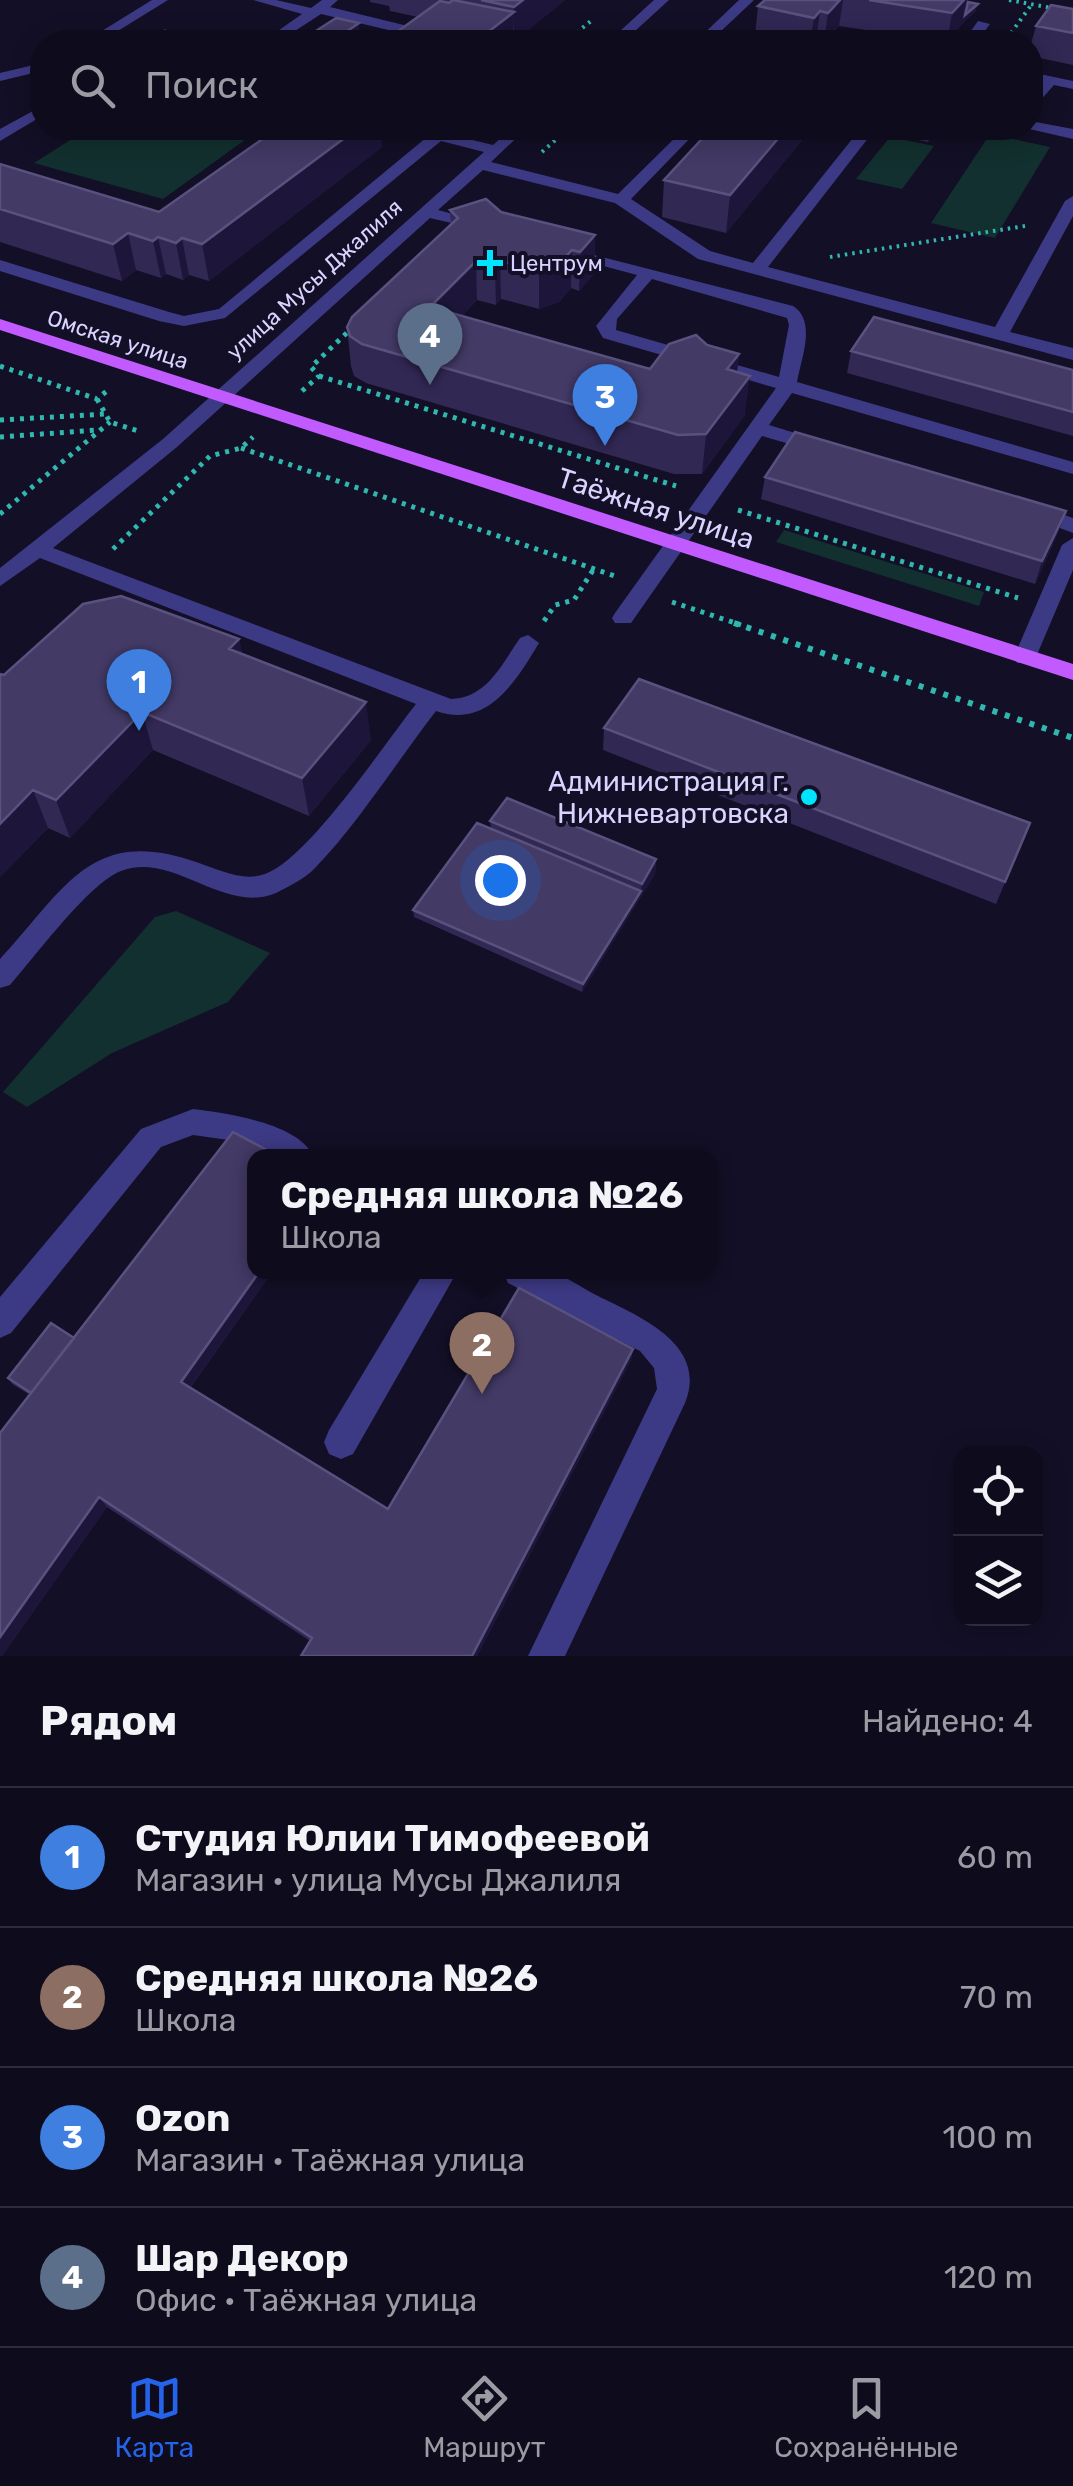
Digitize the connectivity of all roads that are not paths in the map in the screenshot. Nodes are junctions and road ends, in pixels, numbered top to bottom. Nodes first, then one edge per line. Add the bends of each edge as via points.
1 (161, 0) edge
2 (260, 0) edge
3 (662, 0) edge
4 (747, 0) edge
5 (321, 7) edge
6 (983, 24) dead end
7 (110, 30) edge
8 (287, 30) edge
9 (407, 30) edge
10 (634, 30) edge
11 (715, 30) edge
12 (979, 30) edge
13 (30, 70) edge
14 (0, 77) edge
15 (1043, 79) edge
16 (1050, 80) junction
17 (1073, 85) edge
18 (1043, 90) edge
19 (30, 117) edge
20 (1043, 127) edge
21 (1073, 134) edge
22 (0, 136) edge
23 (434, 140) edge
24 (455, 140) edge
25 (507, 140) edge
26 (681, 140) edge
27 (860, 140) edge
28 (496, 150) junction
29 (480, 164) junction
30 (621, 200) junction
31 (1073, 201) edge
32 (426, 212) junction
33 (502, 232) edge
34 (539, 242) edge
35 (0, 266) edge
36 (758, 270) junction
37 (648, 272) junction
38 (0, 324) edge
39 (999, 336) junction
40 (1073, 354) edge
41 (787, 386) junction
42 (222, 396) junction
43 (757, 428) junction
44 (847, 455) edge
45 (1073, 468) edge
46 (1010, 503) edge
47 (1073, 526) edge
48 (676, 544) junction
49 (1073, 545) edge
50 (37, 548) junction
51 (0, 580) edge
52 (624, 618) dead end
53 (528, 643) road end
54 (1025, 656) junction
55 (1073, 672) edge
56 (431, 701) junction
57 (0, 977) edge
58 (285, 1149) edge
59 (437, 1279) edge
60 (533, 1279) edge
61 (0, 1322) edge
62 (341, 1442) dead end
63 (546, 1656) edge

1 - 7 street
2 - 5 street
3 - 10 street
4 - 11 street
5 - 8 street
5 - 9 street
6 - 12 street
13 - 14 street
15 - 16 street
16 - 17 street
16 - 18 street
19 - 22 street
20 - 21 street
23 - 35 street via 225,313 206,320 165,317
24 - 28 street
25 - 28 street, улица Мусы Джалиля
26 - 30 street
27 - 36 street
28 - 29 street, улица Мусы Джалиля
29 - 30 street
29 - 32 street, улица Мусы Джалиля
30 - 36 street via 686,246
31 - 39 street
32 - 33 street
32 - 42 street, улица Мусы Джалиля
34 - 37 street
36 - 39 street
37 - 41 street via 795,315
37 - 41 street via 609,317 608,334
38 - 42 main road, Омская улица
39 - 40 street
41 - 43 street
41 - 45 street
42 - 48 main road, Таёжная улица
42 - 50 street, улица Мусы Джалиля
43 - 44 street
43 - 48 street
46 - 47 street
48 - 52 street
48 - 54 main road, Таёжная улица
49 - 54 street
50 - 51 street, улица Мусы Джалиля
50 - 56 street
53 - 56 street via 485,702 466,708
54 - 55 main road, Таёжная улица
56 - 57 street via 304,864 268,885 234,886 174,864 117,861 91,877
58 - 61 street via 248,1130 192,1122 151,1138
59 - 62 street
60 - 63 street via 651,1340 664,1352 673,1391

